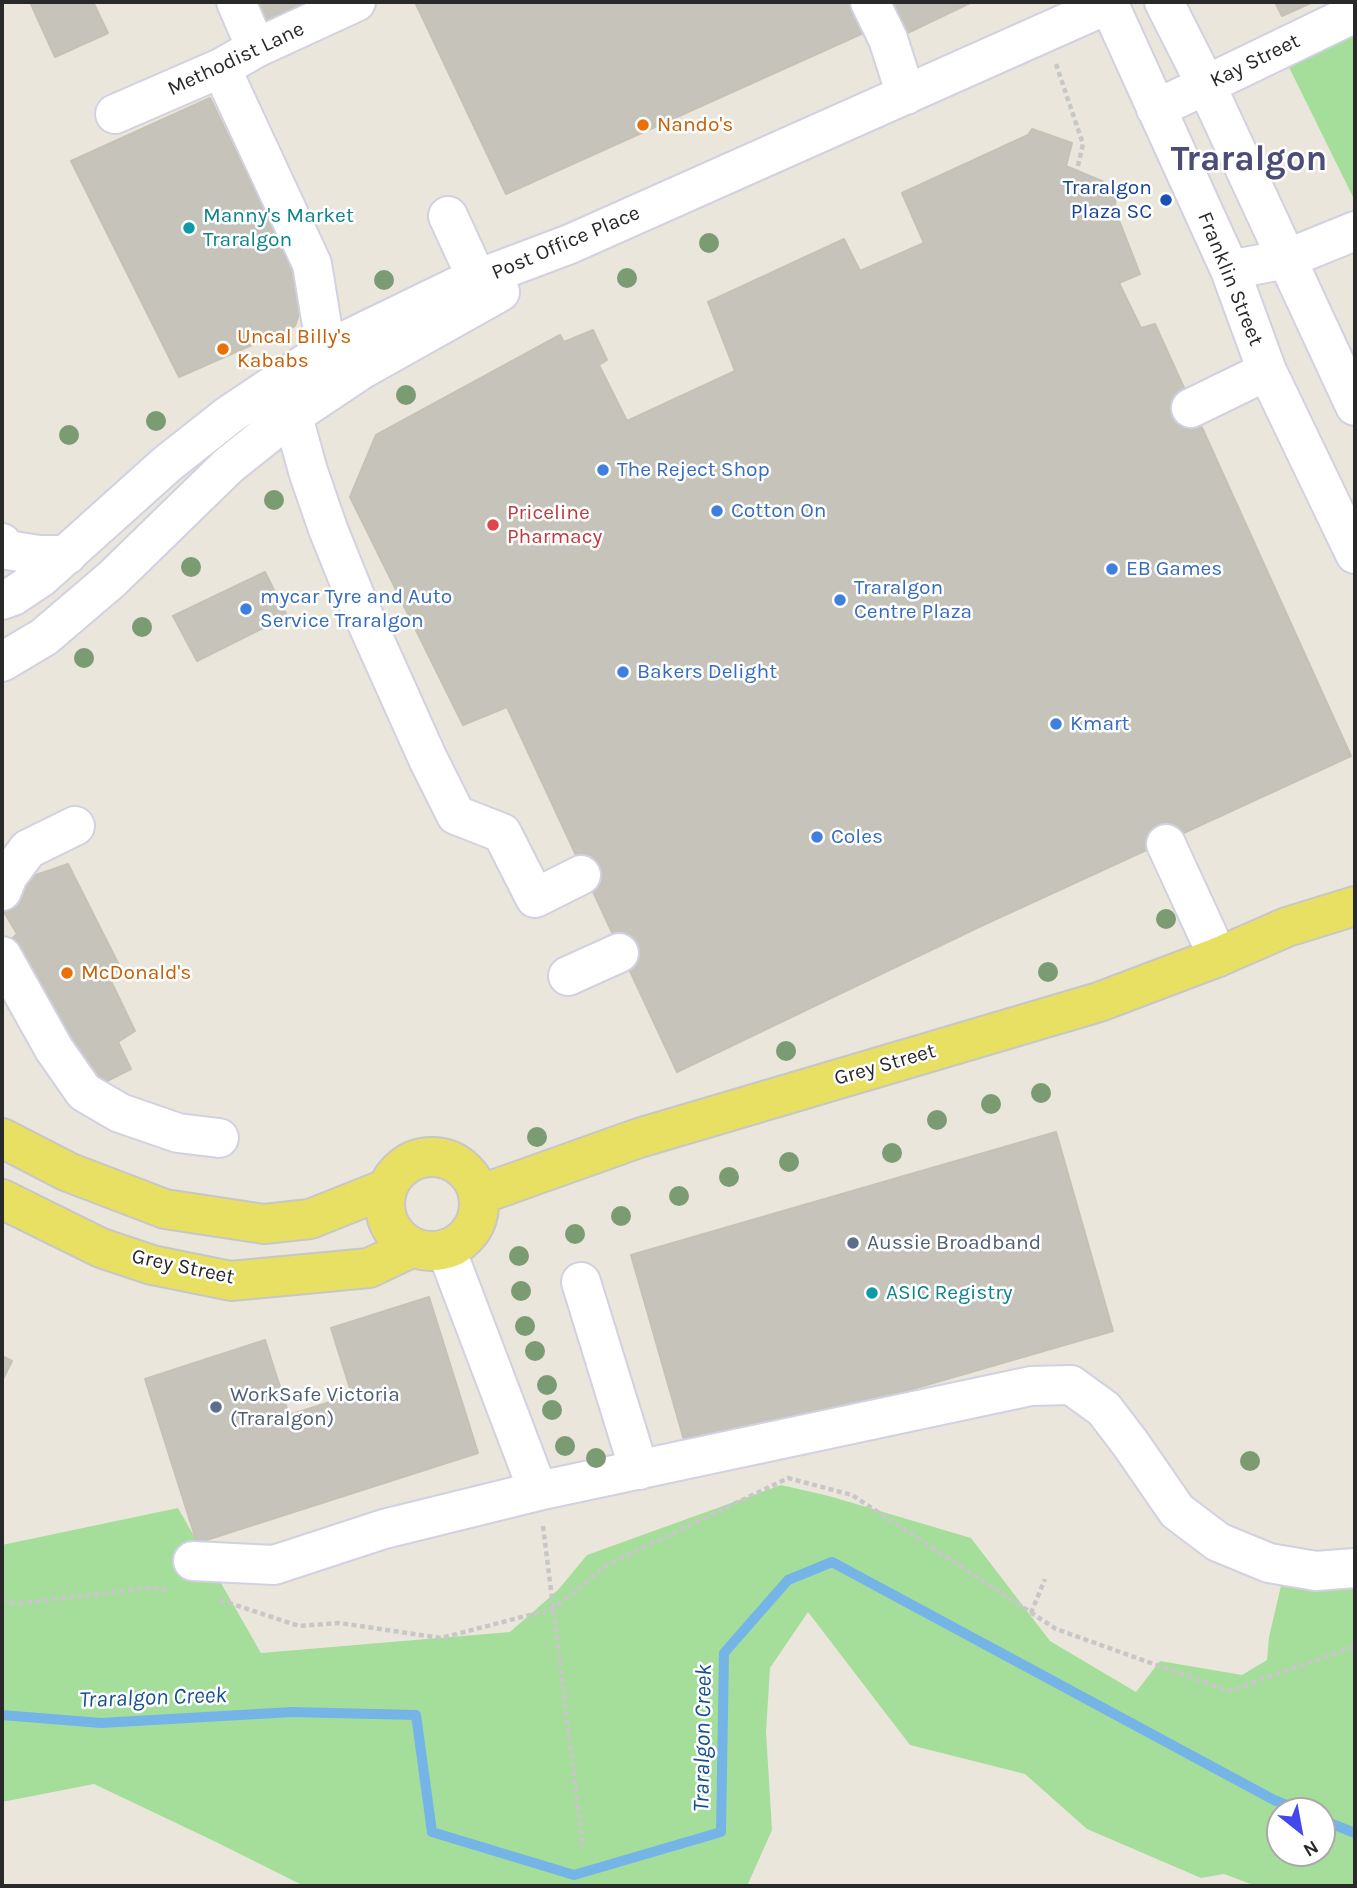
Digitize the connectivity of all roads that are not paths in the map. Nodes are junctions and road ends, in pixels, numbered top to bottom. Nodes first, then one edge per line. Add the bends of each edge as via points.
1 (236, 2) edge
2 (356, 2) edge
3 (870, 2) edge
4 (1164, 2) edge
5 (1109, 3) edge
6 (1355, 13) edge
7 (256, 48) junction
8 (221, 68) junction
9 (1206, 85) junction
10 (906, 95) junction
11 (1156, 109) junction
12 (115, 114) dead end
13 (448, 216) dead end
14 (1355, 230) edge
15 (570, 244) junction
16 (1286, 259) junction
17 (1230, 270) junction
18 (477, 279) junction
19 (326, 350) junction
20 (1267, 371) junction
21 (288, 397) junction
22 (1355, 407) edge
23 (1191, 408) dead end
24 (2, 543) edge
25 (1355, 554) edge
26 (67, 555) junction
27 (2, 600) edge
28 (2, 662) edge
29 (75, 826) dead end
30 (1166, 844) dead end
31 (581, 875) dead end
32 (1355, 885) edge
33 (2, 891) edge
34 (1355, 906) edge
35 (1287, 927) junction
36 (619, 953) dead end
37 (2, 956) edge
38 (1219, 957) junction
39 (568, 976) dead end
40 (2, 1122) edge
41 (219, 1138) dead end
42 (2, 1139) edge
43 (388, 1188) junction
44 (479, 1195) junction
45 (2, 1199) edge
46 (164, 1209) junction
47 (2, 1225) edge
48 (101, 1248) junction
49 (429, 1248) junction
50 (152, 1265) junction
51 (581, 1282) dead end
52 (639, 1470) junction
53 (538, 1491) junction
54 (1355, 1569) edge
55 (186, 1575) road end

1 - 7 street
2 - 7 street, Methodist Lane
3 - 10 street
4 - 9 street
5 - 10 street, Post Office Place
5 - 11 street, Franklin Street
6 - 9 street, Kay Street
7 - 8 street, Methodist Lane
8 - 12 street, Methodist Lane
8 - 19 street via 312,264
9 - 11 street, Kay Street
9 - 16 street
10 - 15 street, Post Office Place
11 - 17 street, Franklin Street
13 - 18 street
14 - 16 street
15 - 18 street, Post Office Place
15 - 21 street via 548,266 360,370
16 - 17 street
16 - 22 street
17 - 20 street, Franklin Street
18 - 19 street, Post Office Place
19 - 21 street, Post Office Place
20 - 23 street
20 - 25 street, Franklin Street
21 - 26 street, Post Office Place via 229,415
21 - 28 street via 229,465 113,579 44,637
21 - 31 street via 328,529 456,815 502,833 535,898
24 - 26 street via 7,550
26 - 27 street, Post Office Place via 40,578
29 - 33 street via 28,849
30 - 38 street
32 - 35 main road, Grey Street
34 - 35 main road, Grey Street
35 - 38 main road, Grey Street
36 - 39 street
37 - 41 street via 84,1092 120,1113 178,1133
38 - 44 main road, Grey Street via 1099,1002 639,1138
40 - 46 main road via 92,1165
42 - 46 main road via 68,1172
43 - 44 main road via 401,1169 431,1157 450,1161 469,1174
43 - 46 main road via 310,1219 264,1224
43 - 49 main road via 386,1212 391,1227 397,1235
44 - 49 main road via 471,1231 461,1241
45 - 48 main road, Grey Street
46 - 50 main road
47 - 48 main road via 80,1254
48 - 50 main road, Grey Street
49 - 50 main road, Grey Street via 369,1268 231,1281
49 - 53 street
51 - 52 street
52 - 53 street
52 - 54 street via 1031,1386 1071,1385 1104,1409 1177,1511 1218,1542 1269,1563 1316,1571
53 - 55 street via 384,1529 274,1565

